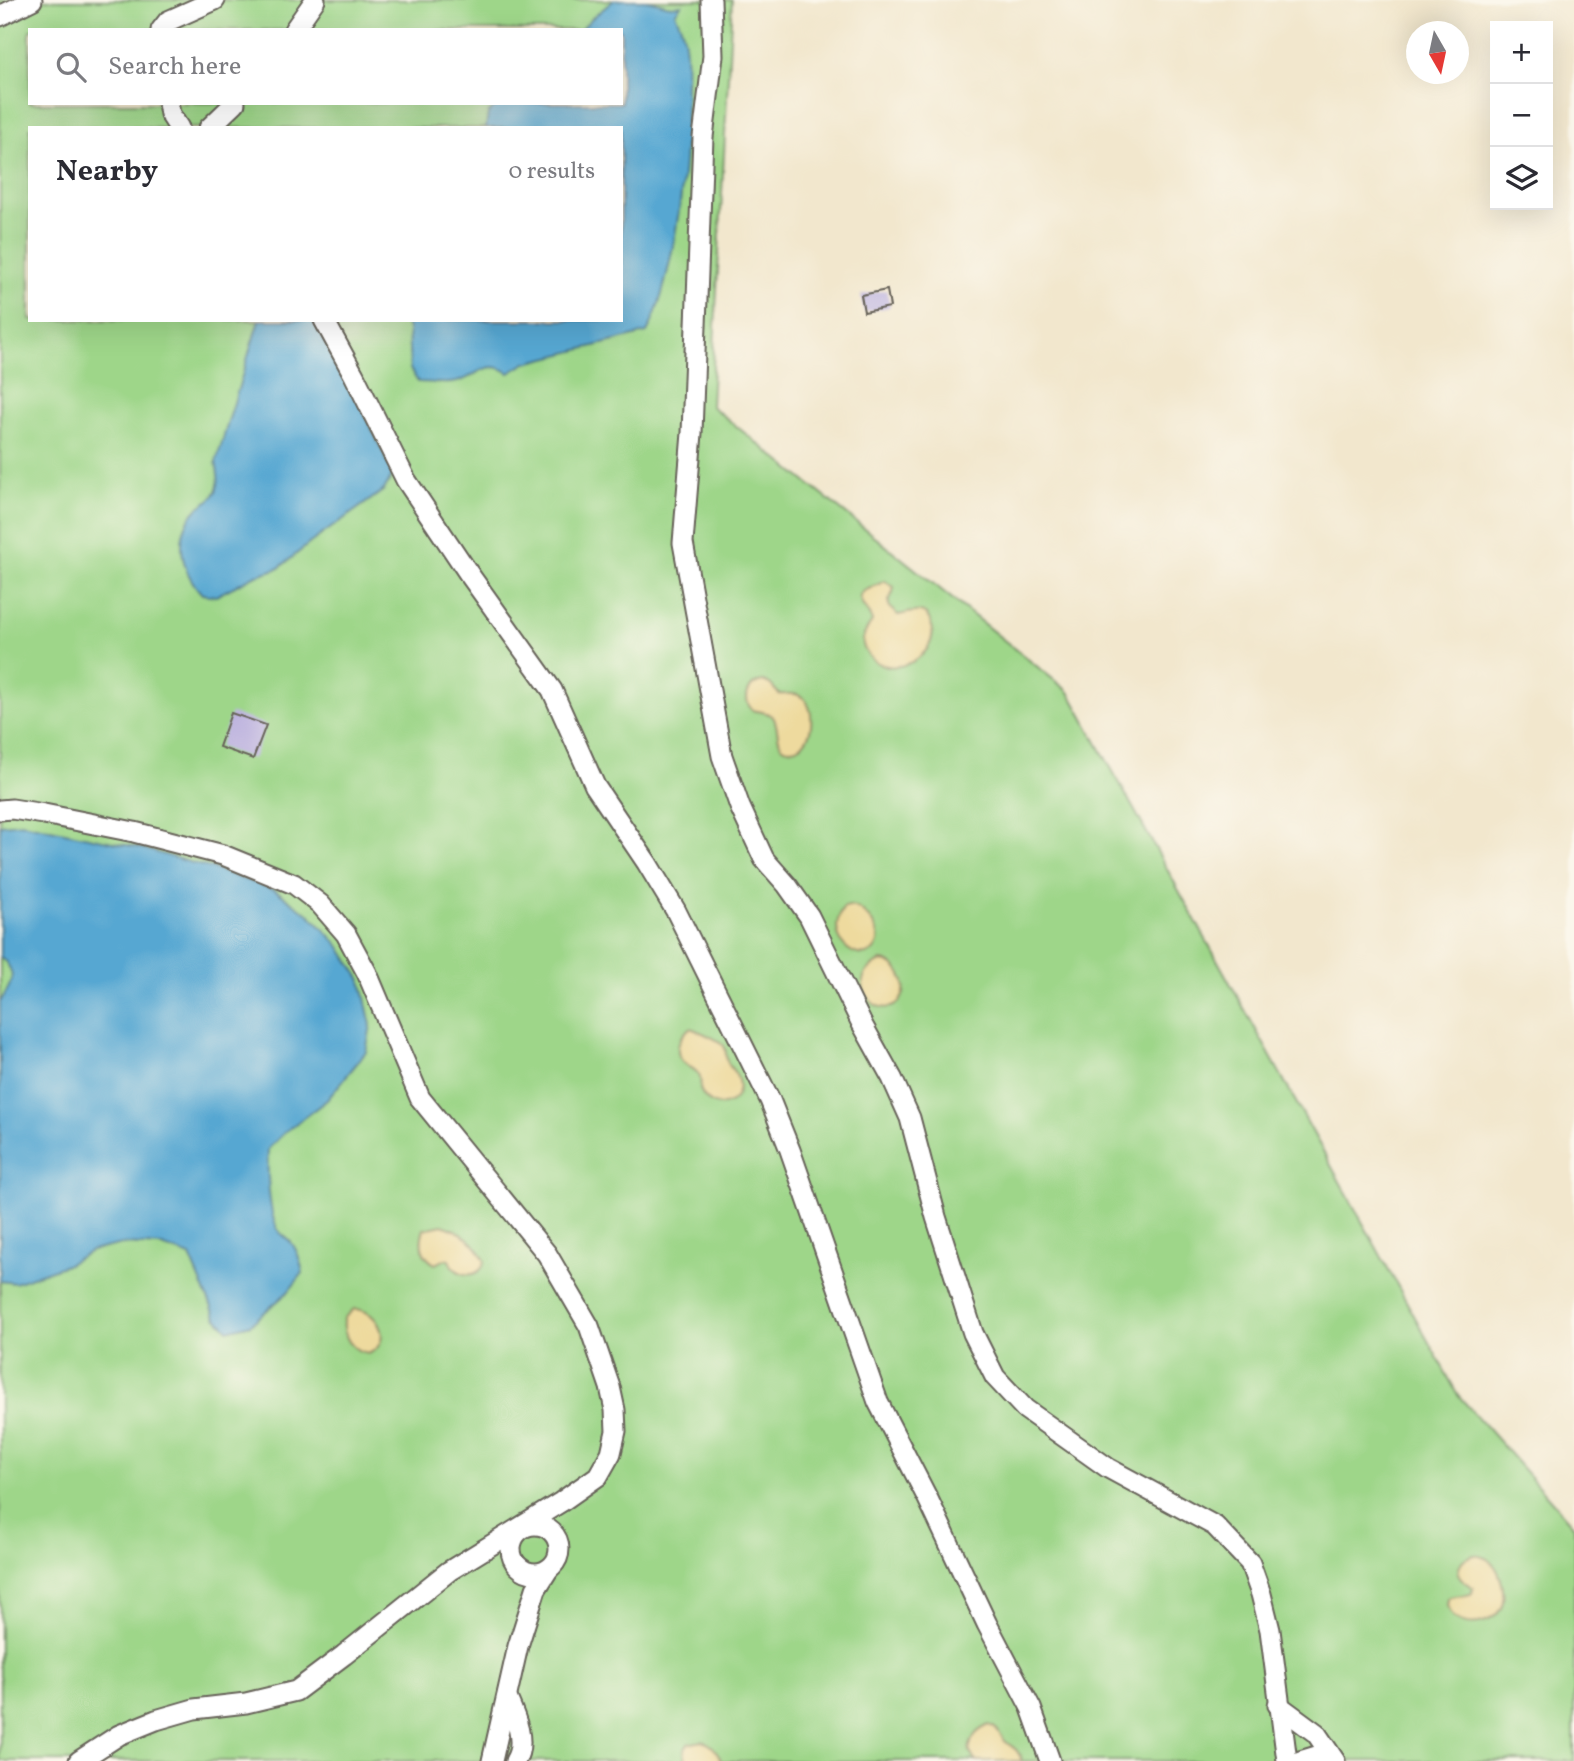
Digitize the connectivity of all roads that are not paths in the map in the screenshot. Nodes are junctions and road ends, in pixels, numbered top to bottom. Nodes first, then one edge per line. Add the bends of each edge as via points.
1 (32, 0) edge
2 (215, 0) edge
3 (315, 0) edge
4 (711, 0) edge
5 (0, 16) edge
6 (163, 28) edge
7 (295, 28) edge
8 (168, 105) edge
9 (233, 105) edge
10 (178, 126) edge
11 (211, 126) edge
12 (325, 322) edge
13 (0, 810) edge
14 (561, 1502) junction
15 (558, 1541) junction
16 (505, 1546) junction
17 (539, 1577) junction
18 (506, 1701) junction
19 (1278, 1704) junction
20 (509, 1728) junction
21 (79, 1761) edge
22 (491, 1761) edge
23 (515, 1761) edge
24 (1050, 1761) edge
25 (1287, 1761) edge
26 (1300, 1761) edge
27 (1334, 1761) edge

1 - 5 lane
2 - 6 lane
3 - 7 lane
4 - 19 lane via 713,56 703,137 692,433 683,543 722,756 764,859 809,916 910,1118 973,1333 995,1377 1026,1409 1108,1468 1215,1527 1250,1563 1269,1630
8 - 10 lane
9 - 11 lane
12 - 24 lane via 406,480 552,690 595,786 676,911 770,1100 878,1402 1031,1708
13 - 14 lane via 95,824 223,855 294,884 320,904 346,934 420,1098 547,1254 589,1326 610,1387 616,1431 611,1453 598,1476
14 - 15 lane via 555,1522
14 - 16 lane
15 - 16 lane via 541,1525 518,1531
15 - 17 lane via 558,1557
16 - 17 lane via 518,1567
16 - 21 lane via 449,1571 296,1691 156,1720 120,1735
17 - 18 lane
18 - 20 lane via 517,1723
18 - 22 lane via 492,1725
19 - 25 lane
19 - 27 lane via 1315,1734
20 - 22 lane
20 - 23 lane via 521,1752
26 - 27 lane via 1322,1754

